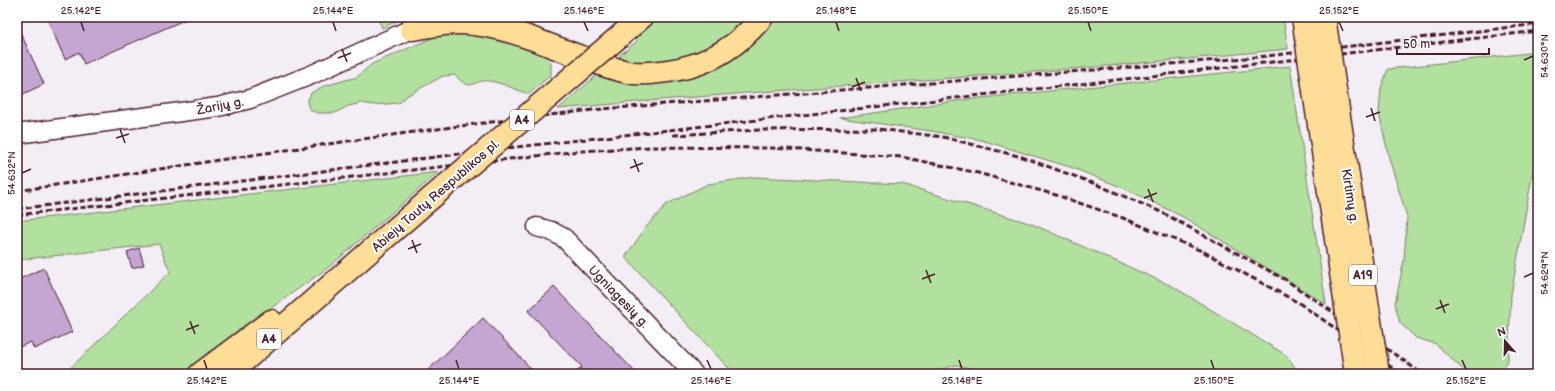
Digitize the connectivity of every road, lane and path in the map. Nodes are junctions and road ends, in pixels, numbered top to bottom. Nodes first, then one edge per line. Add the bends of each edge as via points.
1 (438, 17) edge
2 (762, 17) edge
3 (1303, 17) edge
4 (1324, 17) edge
5 (495, 23) edge
6 (635, 23) edge
7 (411, 29) junction
8 (17, 134) edge
9 (537, 228) dead end
10 (335, 282) junction
11 (310, 304) junction
12 (200, 374) edge
13 (229, 374) edge
14 (248, 374) edge
15 (694, 374) edge
16 (1356, 374) edge
17 (1378, 374) edge

1 - 7 highway
2 - 5 highway via 750,32 721,54 688,67 651,73 633,73 611,68
3 - 16 highway, Kirtimų g. / A19, bridge
4 - 17 highway, Kirtimų g. / A19, bridge
5 - 7 highway via 455,23
6 - 10 highway, Abiejų Tautų Respublikos pl. / A4, bridge
7 - 8 street, Žarijų g. via 312,76 250,99 218,107
9 - 15 street, Ugniagesių g. via 551,231 564,238
10 - 11 highway, Abiejų Tautų Respublikos pl. / A4
10 - 12 highway via 275,318
11 - 13 highway, Abiejų Tautų Respublikos pl. / A4
11 - 14 highway

